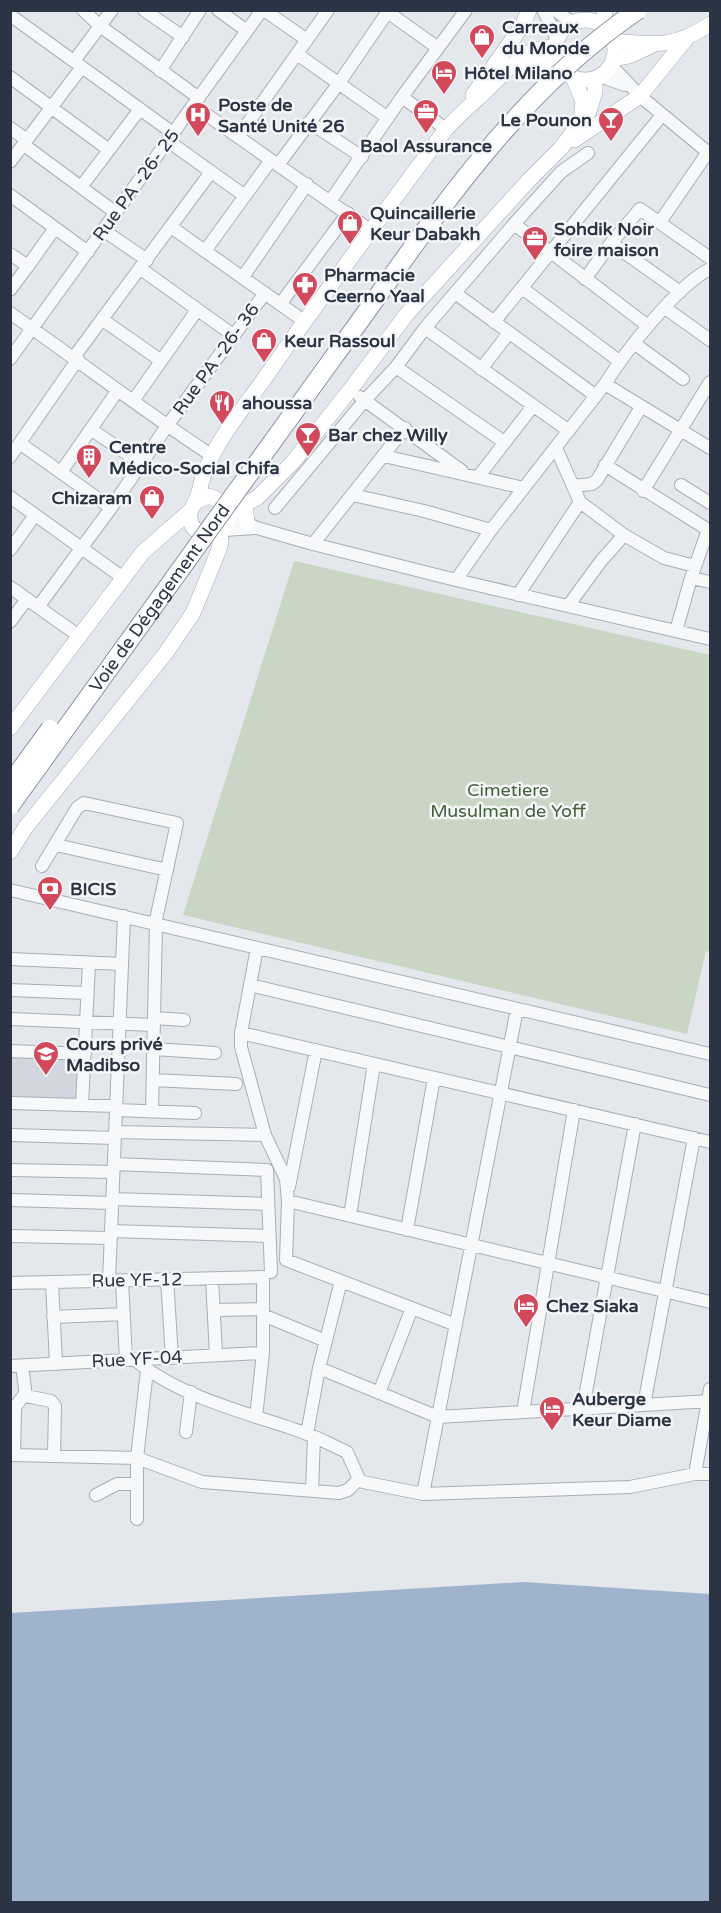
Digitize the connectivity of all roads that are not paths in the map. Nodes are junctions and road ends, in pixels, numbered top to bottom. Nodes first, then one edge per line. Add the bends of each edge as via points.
1 (82, 10) edge
2 (112, 10) edge
3 (144, 10) edge
4 (200, 10) edge
5 (218, 10) edge
6 (263, 10) edge
7 (328, 10) edge
8 (466, 10) edge
9 (529, 10) edge
10 (543, 10) edge
11 (555, 10) edge
12 (605, 10) edge
13 (620, 10) edge
14 (638, 10) edge
15 (389, 12) edge
16 (583, 18) edge
17 (12, 19) edge
18 (711, 24) edge
19 (100, 26) junction
20 (603, 26) junction
21 (247, 31) junction
22 (697, 36) edge
23 (183, 37) junction
24 (307, 40) junction
25 (614, 41) junction
26 (556, 44) junction
27 (653, 45) junction
28 (438, 48) junction
29 (297, 54) junction
30 (612, 62) junction
31 (515, 63) junction
32 (78, 64) junction
33 (559, 65) junction
34 (160, 71) junction
35 (573, 77) junction
36 (597, 78) junction
37 (339, 83) junction
38 (13, 84) edge
39 (638, 94) junction
40 (402, 97) junction
41 (196, 102) junction
42 (52, 107) junction
43 (140, 109) junction
44 (461, 112) junction
45 (662, 115) junction
46 (388, 118) junction
47 (309, 122) junction
48 (579, 125) junction
49 (10, 128) edge
50 (446, 129) junction
51 (238, 136) junction
52 (171, 137) junction
53 (26, 142) junction
54 (561, 148) junction
55 (109, 150) junction
56 (588, 153) dead end
57 (709, 153) edge
58 (362, 157) junction
59 (10, 162) edge
60 (274, 162) junction
61 (211, 172) junction
62 (307, 184) junction
63 (81, 187) junction
64 (10, 195) edge
65 (245, 196) junction
66 (331, 200) junction
67 (116, 213) junction
68 (348, 213) junction
69 (660, 222) junction
70 (514, 224) junction
71 (171, 227) junction
72 (55, 228) junction
73 (103, 230) junction
74 (370, 230) junction
75 (611, 243) junction
76 (206, 251) junction
77 (88, 252) junction
78 (550, 253) junction
79 (10, 254) edge
80 (711, 258) edge
81 (144, 265) junction
82 (28, 266) junction
83 (708, 274) edge
84 (243, 277) junction
85 (585, 279) junction
86 (522, 288) junction
87 (10, 290) edge
88 (680, 292) junction
89 (265, 293) junction
90 (455, 293) junction
91 (281, 303) junction
92 (666, 308) junction
93 (197, 310) junction
94 (10, 313) edge
95 (103, 320) junction
96 (304, 321) junction
97 (494, 322) junction
98 (648, 326) junction
99 (33, 328) junction
100 (425, 328) junction
101 (509, 333) junction
102 (233, 335) junction
103 (711, 340) edge
104 (635, 344) junction
105 (76, 358) junction
106 (10, 359) edge
107 (160, 360) junction
108 (619, 361) junction
109 (396, 367) junction
110 (481, 369) junction
111 (683, 378) dead end
112 (711, 382) edge
113 (605, 384) junction
114 (118, 390) junction
115 (350, 390) junction
116 (596, 396) junction
117 (365, 400) junction
118 (133, 401) junction
119 (533, 406) junction
120 (641, 407) junction
121 (166, 426) junction
122 (405, 428) junction
123 (92, 430) junction
124 (680, 430) junction
125 (569, 431) junction
126 (504, 442) junction
127 (21, 444) junction
128 (710, 446) edge
129 (556, 448) junction
130 (384, 456) junction
131 (10, 457) edge
132 (209, 459) junction
133 (142, 464) junction
134 (605, 465) junction
135 (61, 472) junction
136 (472, 475) junction
137 (681, 485) dead end
138 (573, 486) junction
139 (524, 488) junction
140 (644, 491) junction
141 (353, 495) junction
142 (10, 497) edge
143 (251, 501) junction
144 (580, 502) junction
145 (711, 503) edge
146 (275, 507) dead end
147 (111, 508) junction
148 (193, 513) junction
149 (35, 515) junction
150 (221, 518) junction
151 (252, 526) junction
152 (491, 530) junction
153 (709, 531) edge
154 (624, 535) junction
155 (313, 544) junction
156 (81, 547) junction
157 (10, 550) edge
158 (693, 572) junction
159 (122, 577) junction
160 (456, 580) junction
161 (711, 582) edge
162 (10, 587) edge
163 (518, 595) junction
164 (27, 599) junction
165 (568, 606) junction
166 (38, 607) junction
167 (10, 622) edge
168 (676, 631) junction
169 (79, 636) junction
170 (711, 639) edge
171 (12, 724) edge
172 (10, 784) edge
173 (10, 806) edge
174 (56, 845) junction
175 (10, 852) edge
176 (42, 866) dead end
177 (167, 870) junction
178 (11, 889) edge
179 (124, 916) junction
180 (156, 924) junction
181 (257, 948) junction
182 (10, 959) edge
183 (89, 963) junction
184 (122, 964) junction
185 (250, 985) junction
186 (10, 990) edge
187 (87, 993) junction
188 (517, 1009) junction
189 (10, 1019) edge
190 (184, 1020) dead end
191 (154, 1022) junction
192 (86, 1023) junction
193 (119, 1024) junction
194 (241, 1033) junction
195 (510, 1047) junction
196 (153, 1049) junction
197 (316, 1050) junction
198 (10, 1051) edge
199 (215, 1053) dead end
200 (85, 1054) junction
201 (711, 1054) edge
202 (374, 1064) junction
203 (434, 1078) junction
204 (153, 1080) junction
205 (236, 1084) dead end
206 (501, 1093) junction
207 (711, 1095) edge
208 (10, 1103) edge
209 (82, 1105) junction
210 (116, 1108) junction
211 (574, 1110) junction
212 (152, 1112) junction
213 (195, 1113) dead end
214 (635, 1124) junction
215 (10, 1135) edge
216 (115, 1135) junction
217 (265, 1135) junction
218 (694, 1138) junction
219 (711, 1142) edge
220 (114, 1168) junction
221 (10, 1170) edge
222 (287, 1198) junction
223 (10, 1200) edge
224 (112, 1201) junction
225 (268, 1204) junction
226 (350, 1216) junction
227 (407, 1230) junction
228 (111, 1234) junction
229 (10, 1236) edge
230 (270, 1236) junction
231 (471, 1245) junction
232 (286, 1260) junction
233 (548, 1263) junction
234 (267, 1274) junction
235 (607, 1277) junction
236 (212, 1278) junction
237 (167, 1280) junction
238 (116, 1281) junction
239 (341, 1281) junction
240 (52, 1282) junction
241 (10, 1283) edge
242 (665, 1291) junction
243 (711, 1302) edge
244 (412, 1308) junction
245 (214, 1310) junction
246 (263, 1312) junction
247 (124, 1314) junction
248 (53, 1317) junction
249 (456, 1324) junction
250 (326, 1341) junction
251 (263, 1353) junction
252 (216, 1355) junction
253 (172, 1358) junction
254 (130, 1360) junction
255 (56, 1364) junction
256 (16, 1366) edge
257 (319, 1368) junction
258 (147, 1370) junction
259 (191, 1392) junction
260 (379, 1393) junction
261 (24, 1394) junction
262 (710, 1397) edge
263 (644, 1405) junction
264 (583, 1408) junction
265 (523, 1412) junction
266 (256, 1417) junction
267 (438, 1417) junction
268 (186, 1432) dead end
269 (310, 1436) junction
270 (54, 1456) junction
271 (136, 1458) junction
272 (696, 1474) junction
273 (711, 1474) edge
274 (359, 1479) junction
275 (137, 1484) junction
276 (312, 1491) junction
277 (423, 1494) junction
278 (96, 1495) dead end
279 (137, 1519) dead end

1 - 19 street
2 - 19 street
3 - 23 street
4 - 23 street
5 - 21 street
6 - 21 street, Rue PA -26- 25
6 - 24 street
7 - 24 street
8 - 28 street
9 - 44 main road via 522,26
10 - 26 street
11 - 16 street
12 - 20 main road
13 - 172 highway, Voie de Dégagement Nord, bridge via 557,62 469,156
14 - 173 highway, Voie de Dégagement Nord, bridge via 558,75 476,162
15 - 28 street
15 - 37 street
16 - 20 main road
16 - 26 main road via 563,30
17 - 32 street
18 - 22 main road
19 - 32 street
19 - 34 street
20 - 25 main road
21 - 41 street, Rue PA -26- 25
22 - 27 main road
22 - 39 main road
23 - 34 street
24 - 29 street
25 - 27 main road
25 - 30 main road
26 - 31 main road via 534,50
26 - 33 main road
27 - 30 main road
28 - 40 street
29 - 37 street
29 - 51 street
30 - 36 main road
30 - 39 street
31 - 33 main road via 539,60
31 - 44 main road
32 - 42 street
32 - 43 street
33 - 35 main road
34 - 41 street
35 - 36 main road
35 - 48 main road via 583,101
36 - 39 street via 621,83
36 - 48 main road via 593,102
37 - 46 street
37 - 47 street
38 - 42 street
39 - 45 street
39 - 54 main road
40 - 46 street
40 - 50 street
41 - 51 street
41 - 52 street, Rue PA -26- 25
42 - 53 street
42 - 55 street
43 - 52 street
43 - 55 street
44 - 50 main road
45 - 57 street
45 - 78 street
46 - 58 street
47 - 58 street
47 - 60 street
48 - 54 main road
49 - 53 street
50 - 74 main road
51 - 60 street
52 - 61 street
52 - 67 street, Rue PA -26- 25
53 - 59 street
53 - 63 street
54 - 115 main road via 406,315
55 - 63 street
56 - 70 street via 561,172
57 - 69 street
58 - 66 street
60 - 62 street
60 - 65 street
61 - 65 street
61 - 71 street
62 - 66 street
62 - 84 street
63 - 67 street
64 - 72 street
65 - 76 street
66 - 68 street
67 - 73 street, Rue PA -26- 25
68 - 74 street
68 - 91 street
69 - 75 street via 640,210
69 - 80 street
70 - 78 street
70 - 90 street
71 - 76 street
71 - 81 street
72 - 77 street
72 - 82 street
73 - 77 street, Rue PA -26- 25
73 - 81 street
74 - 96 main road
75 - 85 street
75 - 88 street
76 - 84 street
77 - 99 street, Rue PA -26- 25
78 - 85 street
78 - 86 street
79 - 82 street
81 - 93 street
81 - 95 street
82 - 87 street
83 - 88 street
84 - 89 street
85 - 98 street
86 - 97 street
86 - 108 street
88 - 92 street
89 - 91 street
89 - 102 street, Rue PA -26- 36
90 - 97 street
90 - 100 street
91 - 96 street
92 - 98 street
92 - 103 street
93 - 102 street
93 - 107 street
94 - 99 street
95 - 105 street
95 - 107 street
96 - 132 main road
97 - 101 street
98 - 104 street
99 - 105 street
99 - 106 street, Rue PA -26- 25
100 - 109 street
100 - 110 street
101 - 110 street
101 - 116 street
102 - 121 street, Rue PA -26- 36
104 - 108 street
104 - 111 street
105 - 114 street
105 - 127 street
107 - 118 street
108 - 113 street
109 - 117 street
109 - 126 street
110 - 119 street
112 - 124 street
113 - 116 street
113 - 120 street
114 - 118 street
114 - 123 street
115 - 117 street
115 - 143 main road via 292,462
116 - 125 street
117 - 122 street
117 - 146 street
118 - 121 street
119 - 125 street
119 - 126 street
120 - 124 street
120 - 134 street
121 - 132 street
121 - 133 street, Rue PA -26- 36
122 - 130 street
122 - 136 street
123 - 133 street
123 - 135 street
124 - 128 street
124 - 140 street
125 - 129 street
126 - 136 street
127 - 131 street
127 - 135 street
129 - 138 street
129 - 139 street
130 - 136 street
130 - 141 street
132 - 148 main road
132 - 150 main road
133 - 147 street, Rue PA -26- 36
134 - 138 street via 592,484
134 - 140 street
135 - 147 street
136 - 139 street
137 - 145 street
138 - 144 street
139 - 152 street
140 - 153 street
141 - 152 street
141 - 155 street
142 - 149 street
143 - 150 main road
143 - 151 main road
144 - 154 street
144 - 163 street
147 - 156 street, Rue PA -26- 36
148 - 150 main road via 204,497
148 - 150 main road via 200,533
148 - 159 main road via 143,552
149 - 156 street
149 - 157 street
150 - 151 street
150 - 175 main road via 221,542 193,613
151 - 155 street
152 - 160 street
153 - 158 street
154 - 158 street
154 - 165 street
155 - 160 street
156 - 159 street
156 - 166 street, Rue PA -26- 36
158 - 161 street
158 - 168 street
159 - 169 main road
160 - 163 street
162 - 164 street
163 - 165 street
164 - 166 street
164 - 167 street
165 - 168 street
166 - 169 street
168 - 170 street
169 - 171 main road
174 - 176 street
174 - 177 street
174 - 177 street via 77,808 91,803 177,823
177 - 180 street
178 - 179 street
179 - 180 street
179 - 184 street
180 - 181 street
180 - 191 street
181 - 185 street
181 - 188 street
182 - 183 street
183 - 184 street
183 - 187 street
184 - 193 street
185 - 194 street
185 - 195 street
186 - 187 street
187 - 192 street
188 - 195 street
188 - 201 street
189 - 192 street
190 - 191 street
191 - 193 street
191 - 196 street
192 - 193 street
192 - 200 street
193 - 210 street
194 - 197 street
194 - 217 street via 241,1047
195 - 206 street
195 - 207 street
196 - 199 street
196 - 204 street
197 - 202 street
197 - 222 street
198 - 200 street
200 - 209 street
202 - 203 street
202 - 226 street
203 - 206 street
203 - 227 street
204 - 205 street
204 - 212 street
206 - 211 street
206 - 231 street
208 - 209 street
209 - 210 street
210 - 212 street
210 - 216 street
211 - 214 street
211 - 233 street
212 - 213 street
214 - 218 street
214 - 235 street
215 - 216 street
216 - 217 street
216 - 220 street
217 - 222 street via 286,1179
218 - 219 street
218 - 242 street
220 - 221 street
220 - 224 street
220 - 225 street via 267,1170
222 - 226 street
222 - 232 street
223 - 224 street
224 - 225 street
224 - 228 street
225 - 230 street
226 - 227 street
227 - 231 street
228 - 229 street
228 - 230 street
228 - 238 street
230 - 234 street
231 - 233 street
231 - 249 street
232 - 234 street
232 - 239 street
233 - 235 street
233 - 265 street
234 - 236 street, Rue YF-12
234 - 246 street
235 - 242 street
235 - 264 street
236 - 237 street, Rue YF-12
236 - 245 street
237 - 238 street, Rue YF-12
237 - 253 street
238 - 240 street, Rue YF-12
238 - 247 street
239 - 244 street
239 - 250 street
240 - 241 street, Rue YF-12
240 - 248 street
242 - 243 street
242 - 263 street
244 - 249 street
244 - 260 street
245 - 246 street
245 - 252 street
246 - 250 street
246 - 251 street
247 - 248 street
247 - 254 street
248 - 255 street
249 - 267 street
250 - 257 street
251 - 252 street, Rue YF-04
251 - 266 street
252 - 253 street, Rue YF-04
253 - 254 street, Rue YF-04
254 - 255 street, Rue YF-04
254 - 258 street
255 - 256 street, Rue YF-04
256 - 261 street
257 - 260 street
257 - 269 street
258 - 259 street
258 - 271 street
259 - 266 street
259 - 268 street
260 - 267 street
261 - 270 street via 54,1404
261 - 270 street via 15,1407 14,1455
262 - 263 street
262 - 272 street
263 - 264 street
264 - 265 street
265 - 267 street
266 - 269 street
267 - 277 street
269 - 274 street via 347,1452
269 - 276 street
270 - 271 street
271 - 275 street
271 - 276 street via 202,1482
272 - 273 street
272 - 277 street via 630,1487
274 - 276 street via 344,1492
274 - 277 street
275 - 278 street via 117,1484
275 - 279 street

